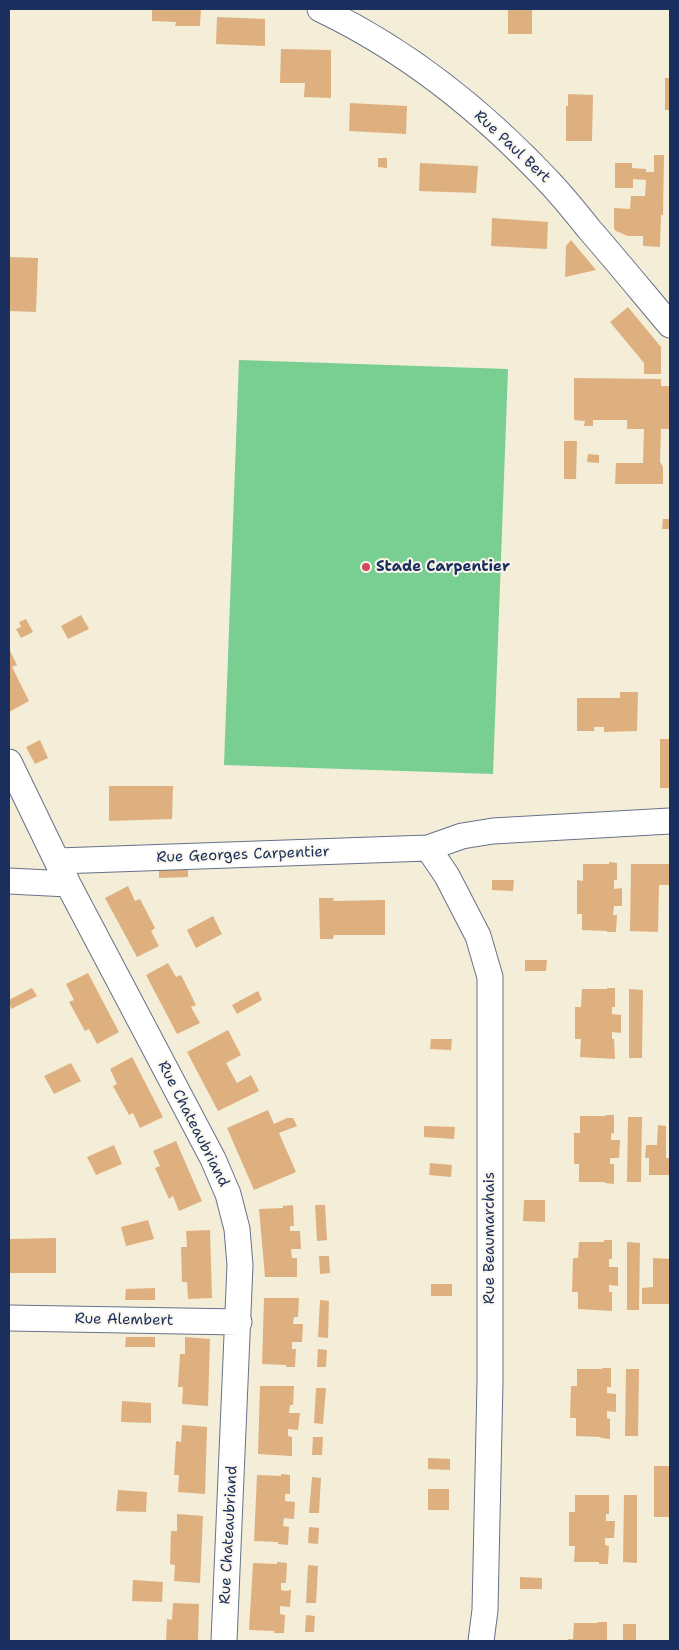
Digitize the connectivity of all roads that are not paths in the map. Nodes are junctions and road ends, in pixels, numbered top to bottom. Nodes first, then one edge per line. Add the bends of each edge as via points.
1 (320, 9) edge
2 (670, 324) edge
3 (9, 762) edge
4 (670, 822) edge
5 (428, 848) junction
6 (58, 861) junction
7 (9, 881) edge
8 (68, 884) junction
9 (9, 1318) edge
10 (239, 1322) junction
11 (224, 1641) edge
12 (481, 1641) edge

1 - 2 street, Rue Paul Bert via 416,65 458,97 552,185
3 - 6 street, Rue Chateaubriand
4 - 5 street, Rue Georges Carpentier via 493,831 462,836
5 - 6 street, Rue Georges Carpentier
5 - 12 street, Rue Beaumarchais via 447,876 478,936 490,977 490,1382 485,1610
6 - 8 street, Rue Chateaubriand
7 - 8 street
8 - 10 street, Rue Chateaubriand via 213,1159 228,1194 237,1229
9 - 10 street, Rue Alembert
10 - 11 street, Rue Chateaubriand

